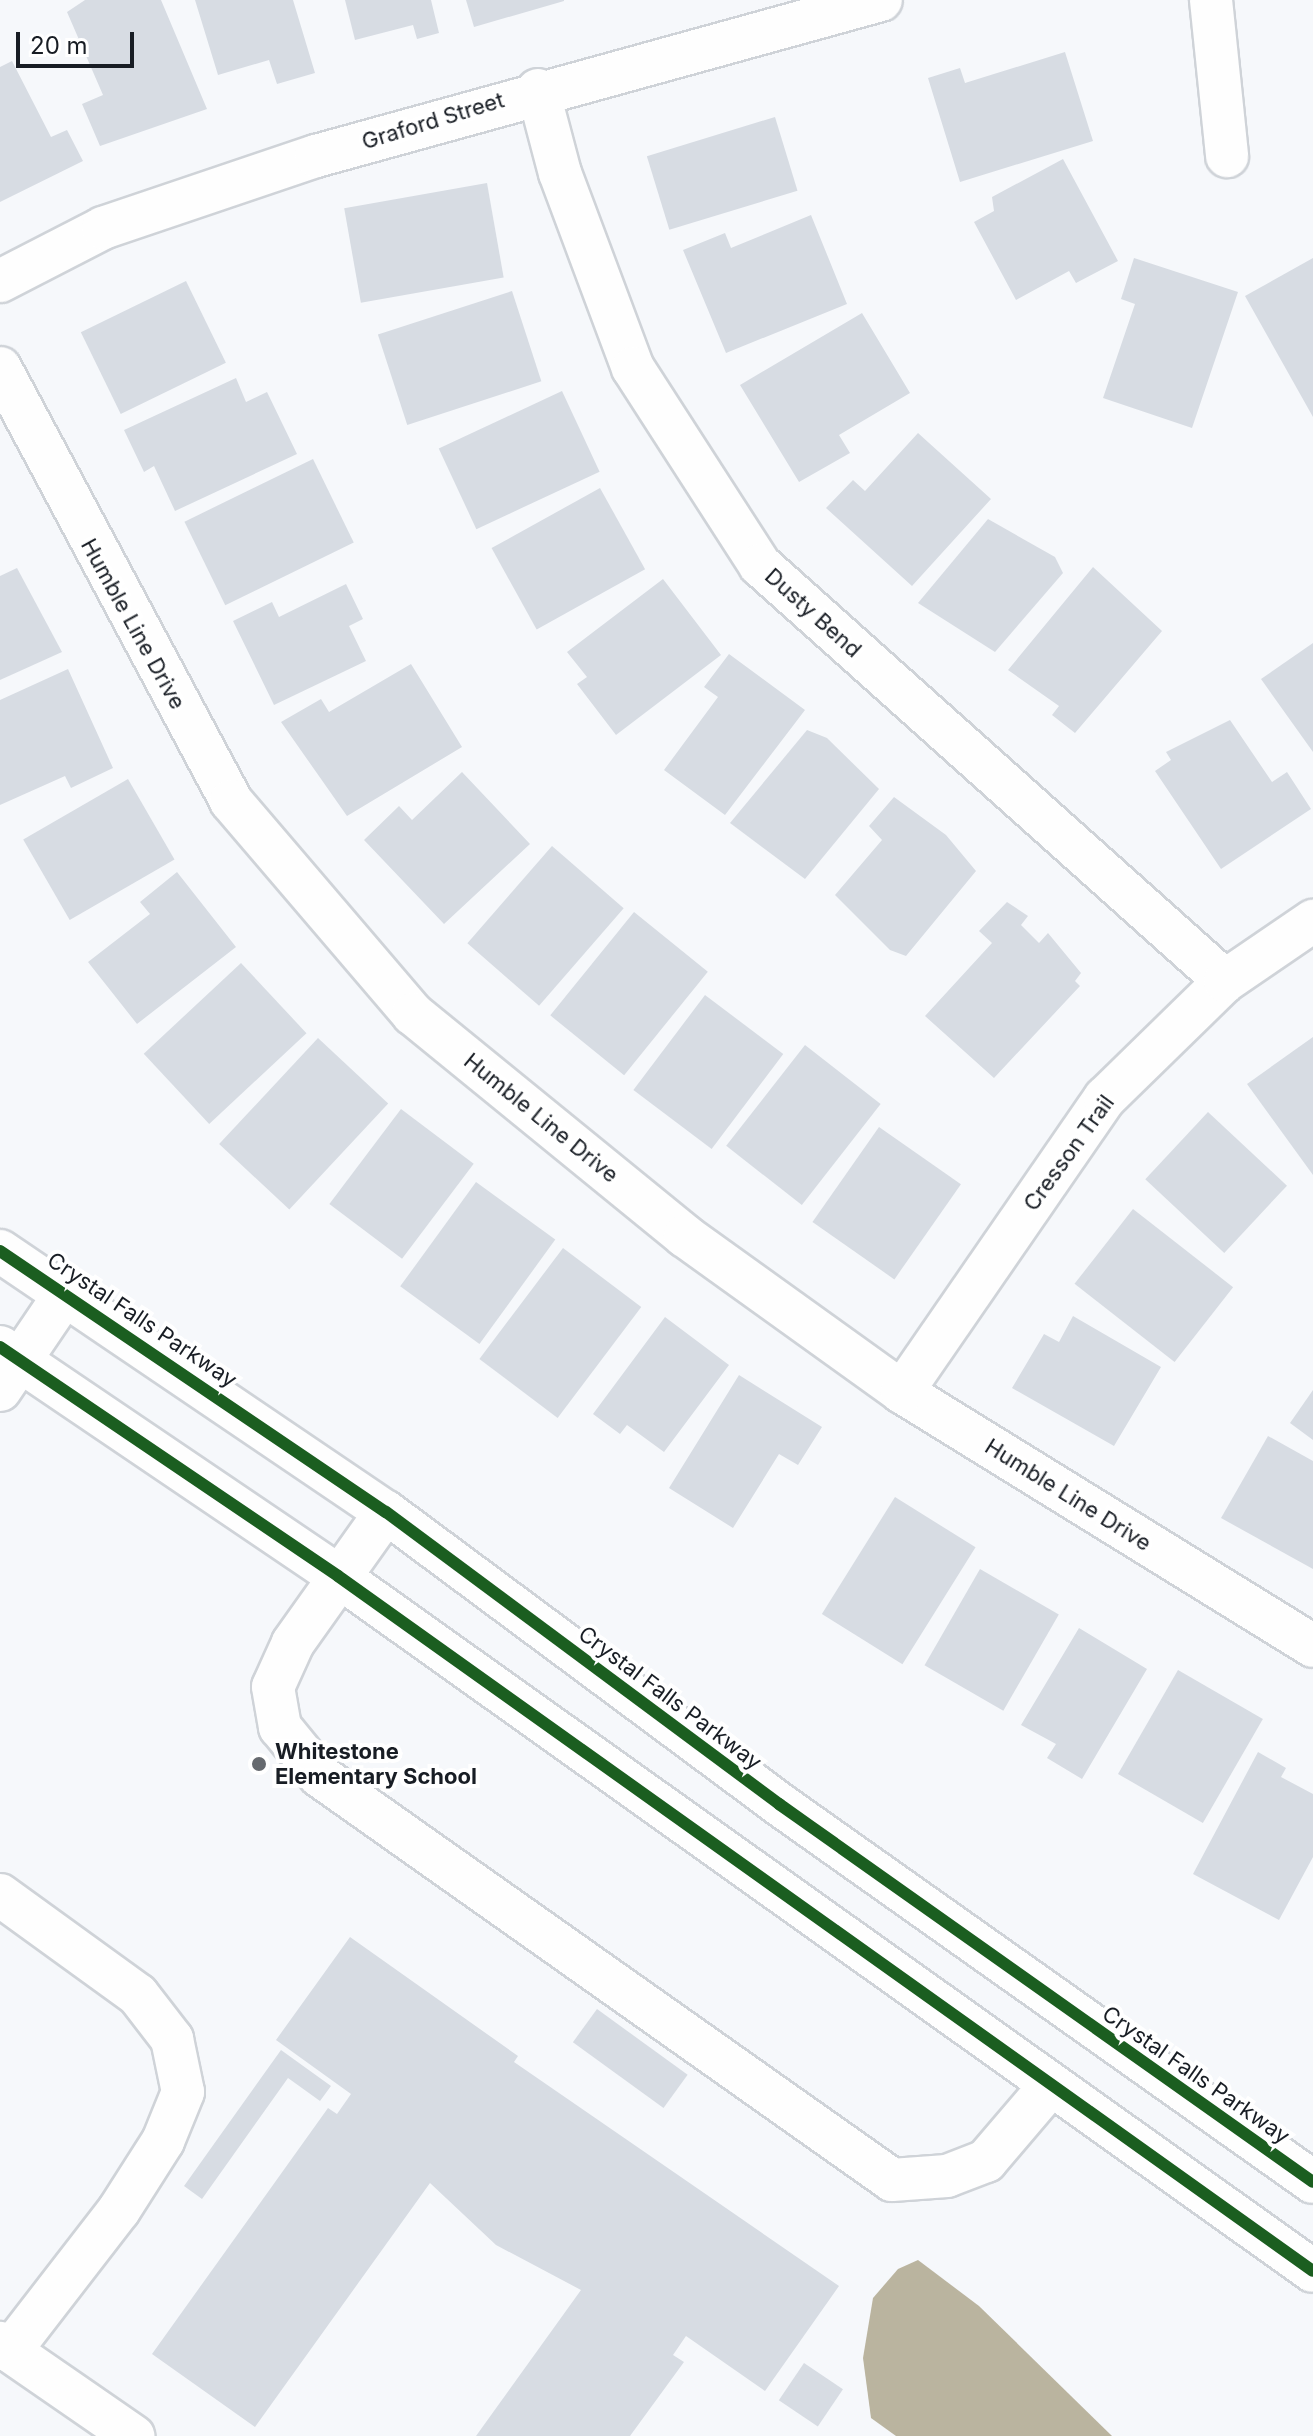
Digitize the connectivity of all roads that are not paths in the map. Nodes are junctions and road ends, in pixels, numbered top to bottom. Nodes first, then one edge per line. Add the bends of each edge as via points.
1 (881, 0) edge
2 (1211, 0) edge
3 (538, 90) junction
4 (1227, 156) dead end
5 (0, 281) edge
6 (0, 368) edge
7 (1313, 921) edge
8 (1225, 981) junction
9 (0, 1251) edge
10 (67, 1291) junction
11 (6, 1365) edge
12 (902, 1392) junction
13 (386, 1512) junction
14 (338, 1576) junction
15 (1313, 1646) edge
16 (0, 1895) edge
17 (1051, 2085) junction
18 (1313, 2182) edge
19 (1313, 2271) edge
20 (5, 2347) edge
21 (133, 2436) edge

1 - 3 street, Graford Street
2 - 4 street
3 - 5 street, Graford Street via 103,228
3 - 8 street, Dusty Bend via 560,173 633,368 760,565
6 - 12 street, Humble Line Drive via 231,801 315,905 413,1014 685,1236
7 - 8 street, Cresson Trail
8 - 12 street, Cresson Trail via 1105,1098
9 - 10 street, Crystal Falls Parkway
10 - 11 street
10 - 13 street, Crystal Falls Parkway
11 - 14 street
12 - 15 street, Humble Line Drive
13 - 14 street
13 - 18 street, Crystal Falls Parkway via 779,1804
14 - 17 street
14 - 17 street via 273,1687 280,1727 320,1776 892,2180 947,2176 986,2161
16 - 20 street via 138,1995 172,2039 183,2092 163,2141 119,2210
17 - 19 street
20 - 21 street

